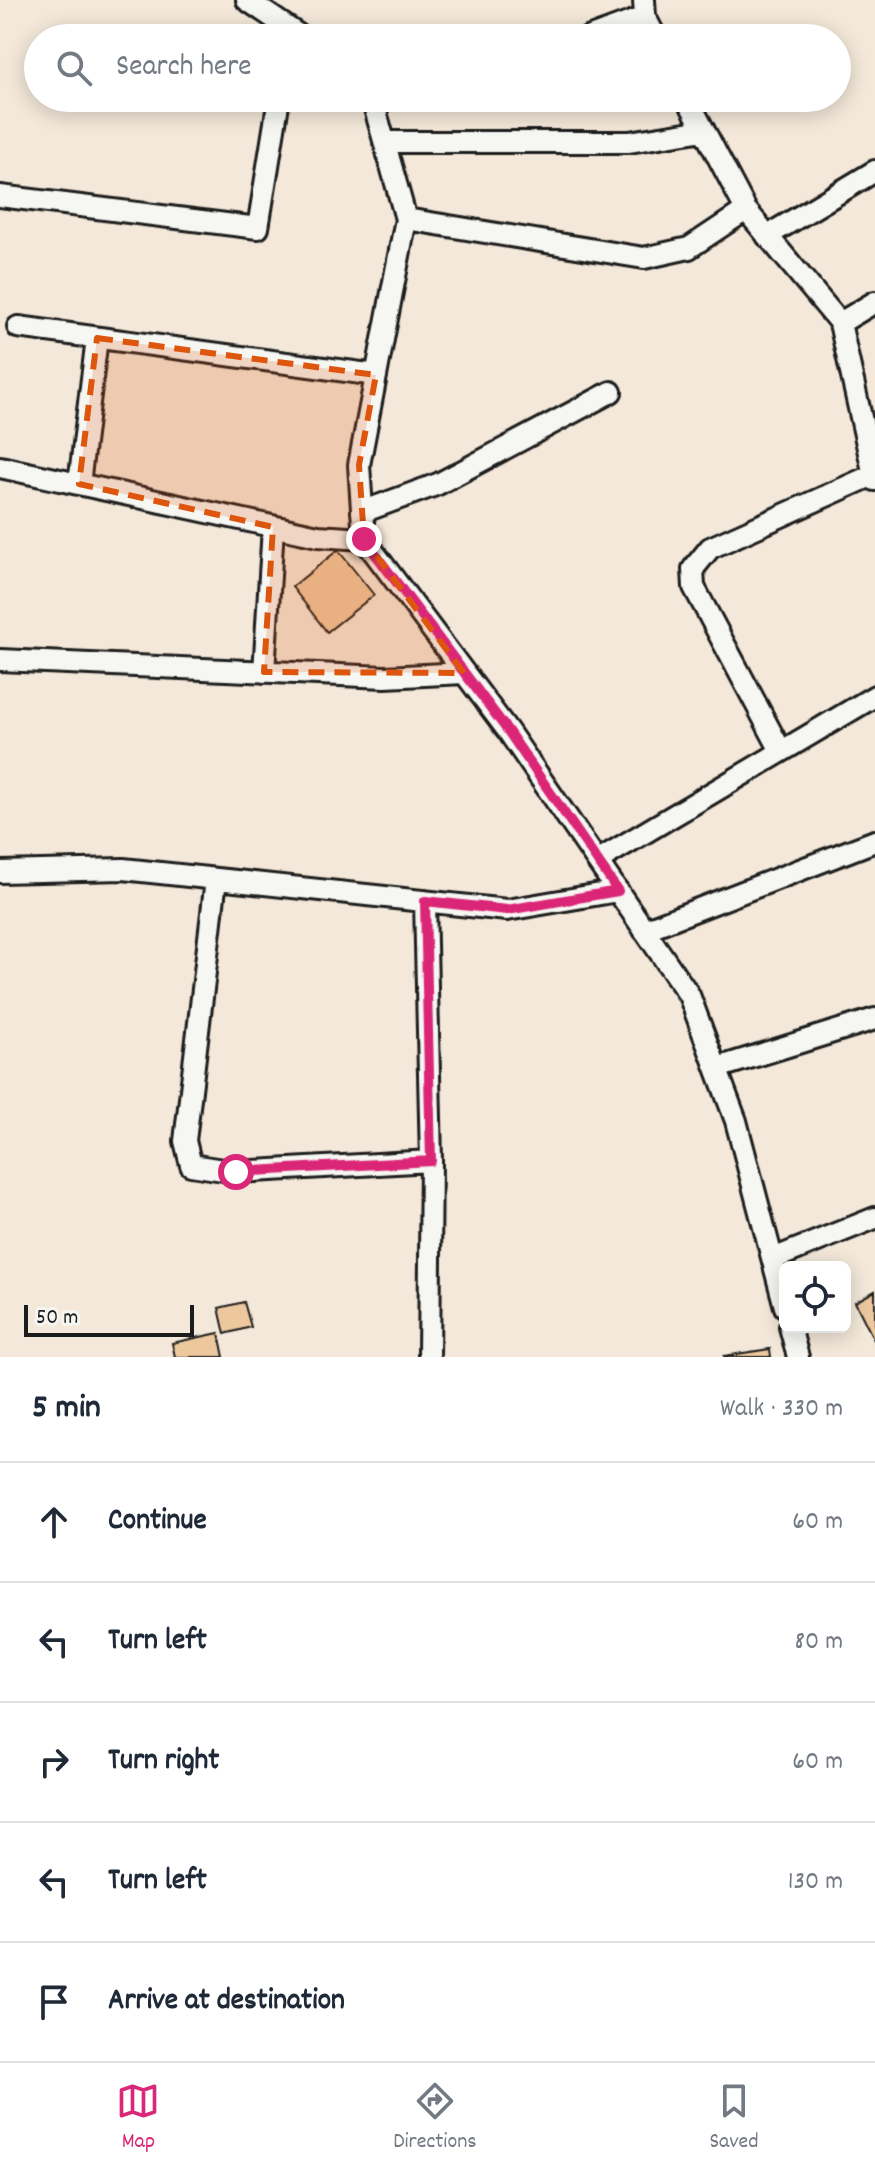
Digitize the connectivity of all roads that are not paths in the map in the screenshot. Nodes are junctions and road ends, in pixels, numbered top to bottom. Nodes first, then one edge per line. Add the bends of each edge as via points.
1 (247, 0) edge
2 (644, 9) edge
3 (279, 24) edge
4 (615, 24) edge
5 (277, 112) edge
6 (376, 112) edge
7 (694, 112) edge
8 (704, 130) junction
9 (384, 142) junction
10 (875, 171) edge
11 (0, 196) edge
12 (746, 210) junction
13 (406, 219) junction
14 (767, 236) junction
15 (875, 302) edge
16 (840, 323) junction
17 (18, 327) dead end
18 (97, 338) junction
19 (376, 375) junction
20 (611, 392) dead end
21 (0, 467) edge
22 (874, 478) edge
23 (79, 484) junction
24 (362, 512) junction
25 (273, 527) junction
26 (364, 539) junction
27 (0, 660) edge
28 (264, 672) junction
29 (464, 673) junction
30 (875, 696) edge
31 (781, 751) junction
32 (875, 841) edge
33 (597, 861) junction
34 (0, 872) edge
35 (216, 879) junction
36 (618, 891) junction
37 (425, 901) junction
38 (644, 930) junction
39 (875, 1019) edge
40 (717, 1068) junction
41 (431, 1161) junction
42 (875, 1218) edge
43 (773, 1259) junction
44 (779, 1283) edge
45 (792, 1333) edge
46 (429, 1357) edge
47 (798, 1357) edge

1 - 3 street
2 - 4 street
5 - 11 street via 258,228
6 - 9 street
7 - 8 street
8 - 9 street via 629,142
8 - 12 street
9 - 13 street
10 - 14 street
12 - 13 street via 689,248 644,258
12 - 14 street
13 - 19 street
14 - 16 street
15 - 16 street
16 - 22 street
17 - 18 street
18 - 19 street
18 - 23 street
19 - 24 street via 359,465
20 - 24 street via 438,484
21 - 23 street
22 - 31 street via 710,548 693,569 694,587
23 - 25 street
24 - 26 street
25 - 26 street
25 - 28 street
26 - 29 street
27 - 28 street
28 - 29 street via 385,677
29 - 33 street
30 - 31 street
31 - 33 street
32 - 38 street
33 - 36 street
34 - 35 street via 123,869
35 - 37 street
35 - 41 street via 185,1141 191,1165 236,1172
36 - 37 street via 507,910
36 - 38 street
37 - 41 street
38 - 40 street via 689,995
39 - 40 street
40 - 43 street
41 - 46 street
42 - 43 street
43 - 44 street
45 - 47 street

